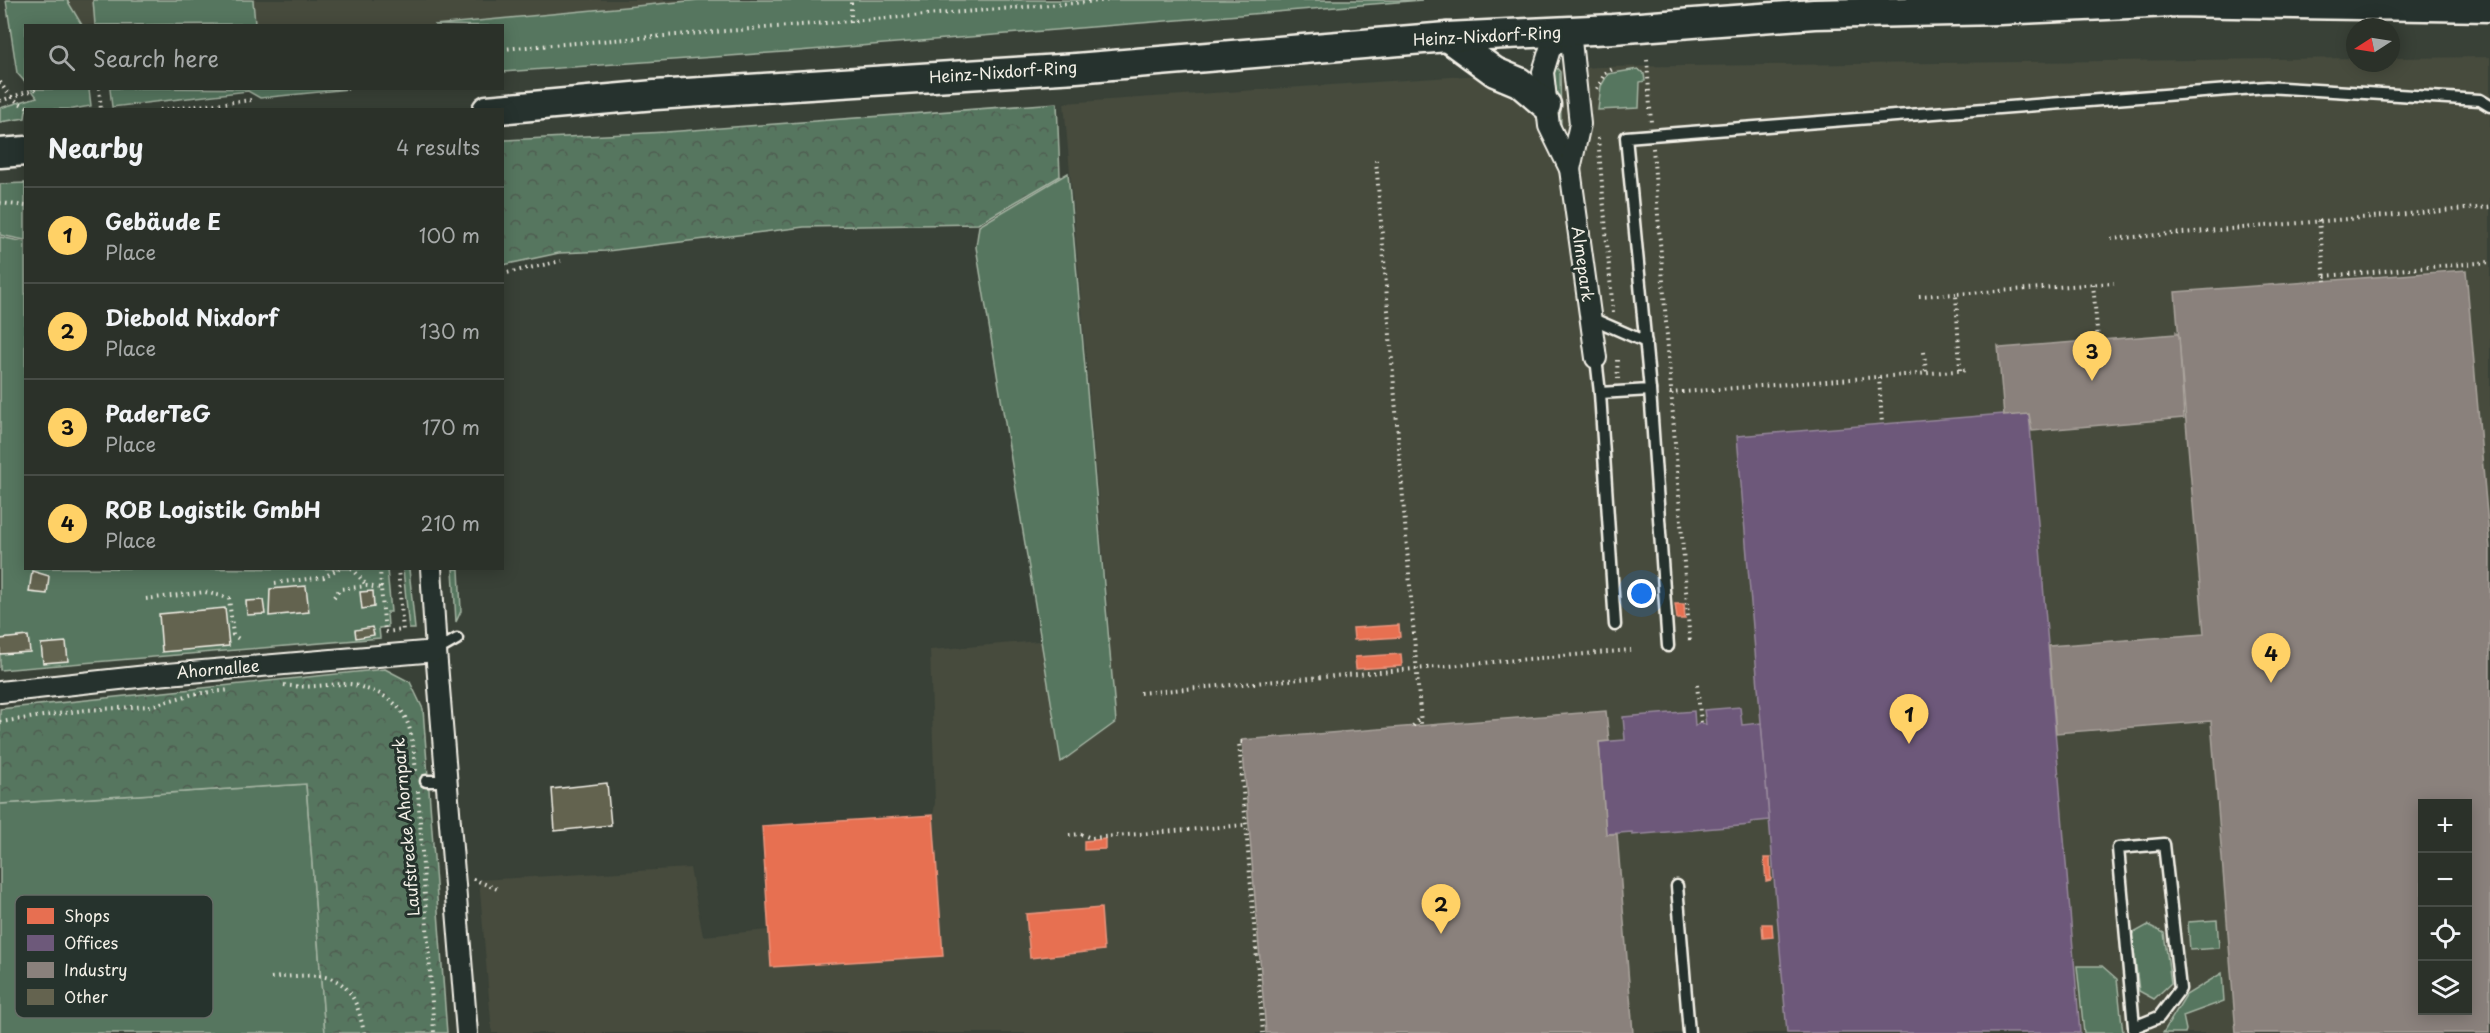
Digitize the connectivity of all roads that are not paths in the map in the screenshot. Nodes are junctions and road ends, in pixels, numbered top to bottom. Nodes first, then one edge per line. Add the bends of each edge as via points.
1 (2490, 7) edge
2 (1570, 31) junction
3 (1447, 37) junction
4 (1546, 105) junction
5 (2490, 106) edge
6 (504, 108) edge
7 (24, 151) edge
8 (0, 153) edge
9 (1570, 169) junction
10 (1591, 318) junction
11 (1646, 342) junction
12 (1596, 358) joint
13 (1650, 390) junction
14 (1600, 393) junction
15 (431, 570) edge
16 (1615, 626) dead end
17 (457, 639) dead end
18 (1668, 646) dead end
19 (436, 651) junction
20 (0, 692) edge
21 (426, 781) dead end
22 (447, 781) junction
23 (1677, 886) dead end
24 (2134, 1030) edge
25 (466, 1033) edge
26 (1689, 1033) edge

1 - 2 main road, Heinz-Nixdorf-Ring via 2172,2 1814,14
2 - 3 main road, Heinz-Nixdorf-Ring
2 - 4 street, Almepark via 1550,49 1544,72
2 - 9 street, Almepark via 1580,124
3 - 4 main road via 1495,72 1519,82
3 - 6 main road, Heinz-Nixdorf-Ring
4 - 9 street, Almepark via 1549,126
5 - 11 lane via 2480,100 2267,87 1626,137
7 - 8 main road
9 - 10 street, Almepark
10 - 11 lane
10 - 12 street, Almepark
11 - 13 lane
12 - 14 lane
13 - 14 lane
13 - 18 lane
14 - 16 lane
15 - 19 street
17 - 19 lane
19 - 20 street, Ahornallee
19 - 22 street
21 - 22 lane
22 - 25 street
23 - 26 lane
24 - 24 lane via 2159,1017 2180,989 2164,844 2118,848

